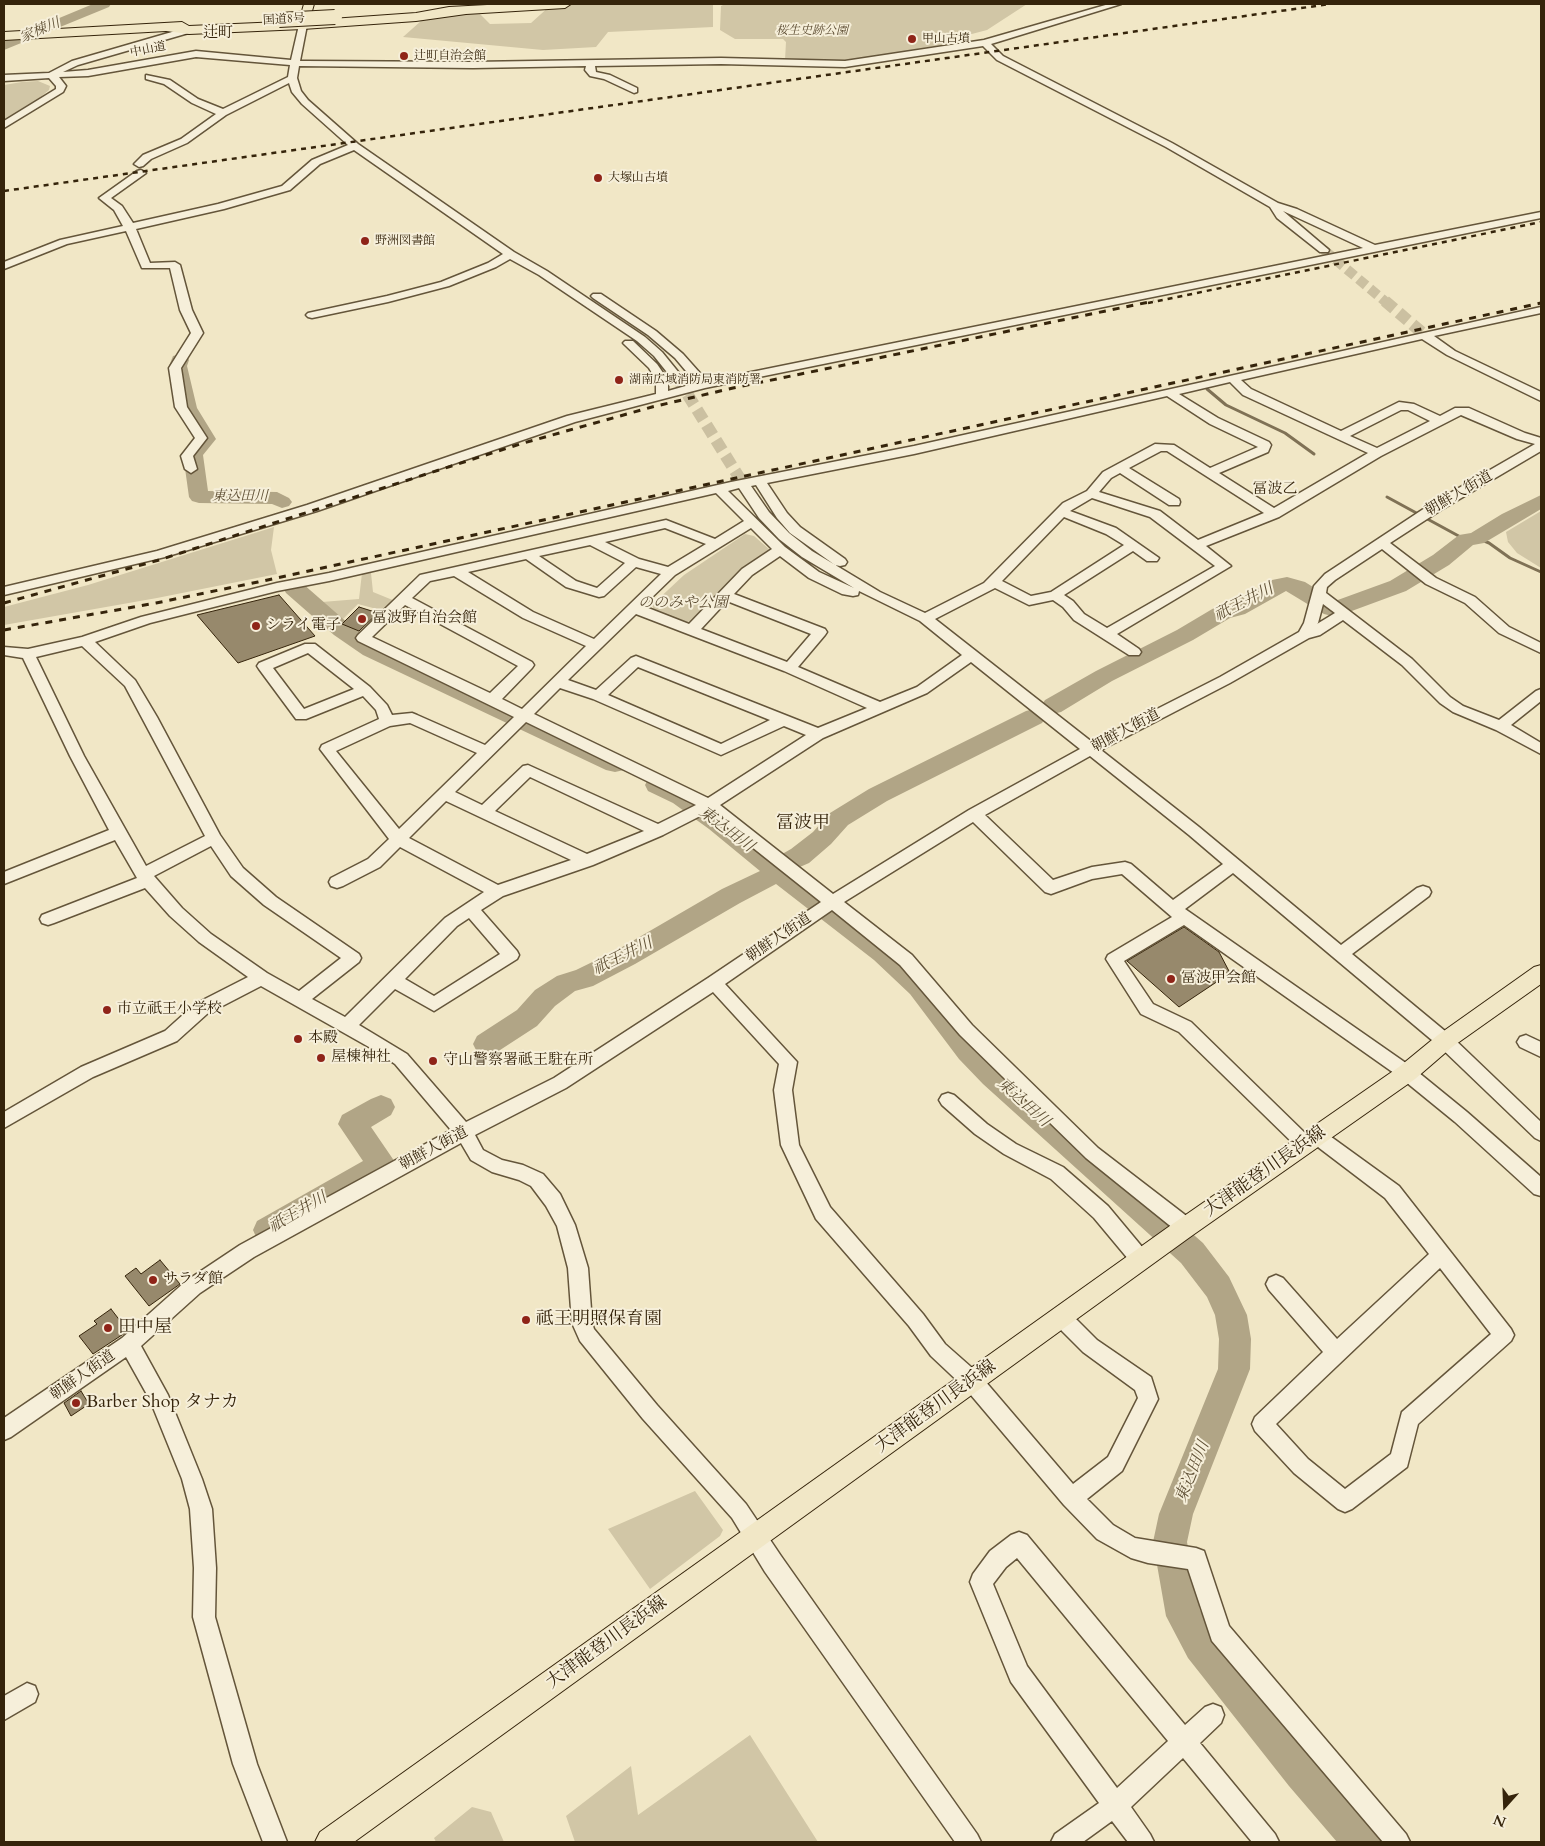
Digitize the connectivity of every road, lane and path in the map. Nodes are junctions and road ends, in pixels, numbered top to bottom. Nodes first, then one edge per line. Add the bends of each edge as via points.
1 (560, 4) edge
2 (565, 4) edge
3 (1117, 4) edge
4 (466, 10) junction
5 (307, 13) edge
6 (167, 27) junction
7 (190, 30) junction
8 (4, 36) edge
9 (985, 43) junction
10 (591, 62) junction
11 (296, 63) junction
12 (52, 76) junction
13 (148, 77) dead end
14 (4, 78) edge
15 (292, 78) junction
16 (634, 90) dead end
17 (223, 113) junction
18 (4, 125) edge
19 (355, 146) junction
20 (1274, 205) junction
21 (1541, 215) edge
22 (129, 226) junction
23 (1374, 249) junction
24 (1324, 250) tunnel mouth
25 (510, 254) junction
26 (4, 266) edge
27 (543, 273) junction
28 (1541, 310) edge
29 (312, 315) dead end
30 (1421, 337) junction
31 (1502, 376) joint
32 (678, 378) tunnel mouth
33 (1234, 379) junction
34 (704, 386) junction
35 (1170, 393) junction
36 (662, 396) junction
37 (1541, 397) edge
38 (1440, 421) junction
39 (1341, 436) junction
40 (1541, 442) edge
41 (1541, 446) edge
42 (1377, 453) junction
43 (1120, 468) junction
44 (191, 470) dead end
45 (1209, 473) junction
46 (759, 480) junction
47 (745, 487) tunnel mouth
48 (719, 489) junction
49 (1091, 494) junction
50 (1174, 502) dead end
51 (1062, 512) junction
52 (1274, 514) junction
53 (752, 522) junction
54 (593, 541) junction
55 (1381, 542) junction
56 (716, 544) junction
57 (1133, 545) junction
58 (1196, 546) junction
59 (780, 550) junction
60 (528, 555) junction
61 (1152, 558) dead end
62 (634, 562) junction
63 (456, 571) junction
64 (670, 572) junction
65 (994, 582) junction
66 (4, 591) edge
67 (725, 595) junction
68 (875, 595) junction
69 (1055, 595) junction
70 (1317, 598) junction
71 (403, 600) junction
72 (634, 608) junction
73 (1340, 610) junction
74 (925, 618) junction
75 (690, 630) junction
76 (1106, 634) junction
77 (1304, 635) junction
78 (84, 641) junction
79 (596, 645) junction
80 (1541, 649) edge
81 (4, 651) edge
82 (1134, 652) dead end
83 (28, 654) junction
84 (971, 655) junction
85 (789, 668) junction
86 (558, 682) junction
87 (365, 690) junction
88 (1541, 694) edge
89 (598, 696) junction
90 (490, 700) junction
91 (878, 707) junction
92 (523, 717) junction
93 (783, 720) junction
94 (387, 721) junction
95 (1500, 726) junction
96 (818, 734) junction
97 (492, 747) junction
98 (1092, 749) junction
99 (1541, 749) edge
100 (445, 794) junction
101 (709, 805) junction
102 (484, 812) junction
103 (974, 814) junction
104 (658, 831) junction
105 (118, 832) junction
106 (214, 838) junction
107 (398, 839) junction
108 (587, 861) junction
109 (1234, 864) junction
110 (146, 877) junction
111 (4, 878) edge
112 (337, 882) dead end
113 (497, 892) junction
114 (1423, 892) dead end
115 (826, 906) junction
116 (470, 908) junction
117 (1178, 913) junction
118 (48, 920) dead end
119 (1342, 954) junction
120 (1541, 973) edge
121 (261, 978) junction
122 (393, 980) junction
123 (714, 983) junction
124 (299, 1000) junction
125 (346, 1027) junction
126 (1445, 1041) junction
127 (1407, 1073) junction
128 (948, 1100) dead end
129 (4, 1121) edge
130 (464, 1132) junction
131 (1541, 1133) edge
132 (1311, 1140) junction
133 (1541, 1188) edge
134 (1184, 1229) junction
135 (1149, 1254) junction
136 (1441, 1254) junction
137 (1276, 1284) dead end
138 (1061, 1317) junction
139 (129, 1344) junction
140 (1336, 1353) junction
141 (972, 1381) junction
142 (4, 1430) edge
143 (1071, 1498) junction
144 (755, 1536) junction
145 (27, 1694) dead end
146 (4, 1709) edge
147 (1213, 1715) dead end
148 (1184, 1742) junction
149 (1114, 1806) junction
150 (275, 1842) edge
151 (330, 1842) edge
152 (969, 1842) edge
153 (1063, 1842) edge
154 (1142, 1842) edge
155 (1267, 1842) edge
156 (1398, 1842) edge

1 - 2 highway, 国道8号
1 - 4 highway, 国道8号
3 - 9 street
4 - 5 highway via 416,17
4 - 6 highway, 国道8号, bridge
5 - 6 highway via 193,21
5 - 7 highway
5 - 11 street
6 - 7 highway
6 - 8 highway, 国道8号
7 - 12 street via 75,63
9 - 10 street, 中山道 via 845,64
9 - 20 street via 1000,58 1176,148
10 - 11 street, 中山道 via 473,65
10 - 16 street via 593,74
11 - 12 street, 中山道 via 196,54 102,71
11 - 15 street
12 - 14 street, 中山道
12 - 18 street via 59,82 60,90
13 - 17 street via 167,82 195,101
15 - 17 street
15 - 19 street via 305,102
17 - 22 street via 184,141 147,157 140,168 104,198 118,208
19 - 22 street via 316,162 286,188 220,207
19 - 25 street
20 - 23 street
20 - 24 street via 1281,216
21 - 23 street
22 - 26 street via 64,242
22 - 44 street via 146,266 175,265 186,310 196,333 175,368 181,407 201,438 187,456
23 - 34 street
25 - 27 street
25 - 29 street via 445,284
27 - 32 street via 641,339
27 - 34 street via 574,283 652,333 679,356
27 - 36 street via 556,293 632,345 653,366 662,380
28 - 30 street
30 - 31 street via 1436,351 1463,365
30 - 33 street
31 - 37 street
33 - 35 street
33 - 39 street via 1247,392
34 - 36 street
35 - 45 street via 1214,421 1265,445 1264,449
35 - 46 street via 914,450
36 - 66 street via 571,419 312,508 169,551
38 - 39 street via 1410,407 1400,406
38 - 40 street via 1465,411
38 - 42 street
39 - 42 street
41 - 55 street, 朝鮮人街道
42 - 52 street
43 - 45 street via 1159,447 1170,448
43 - 49 street via 1107,475
43 - 50 street
45 - 52 street
46 - 48 street
46 - 68 street via 795,530 864,577
47 - 68 street via 764,515 784,536
48 - 53 street
48 - 78 street via 277,587 146,620
49 - 51 street
49 - 58 street via 1155,514
51 - 57 street via 1111,531
51 - 65 street
52 - 58 street
53 - 56 street
53 - 59 street
54 - 56 street via 666,524
54 - 60 street
54 - 62 street
55 - 70 street, 朝鮮人街道 via 1330,577 1321,586
55 - 80 street via 1431,581 1470,600 1504,630
56 - 64 street
57 - 61 street
57 - 69 street
58 - 76 street via 1224,566
59 - 67 street via 746,572
59 - 68 street via 814,575 847,591
60 - 62 street via 571,584 599,593
60 - 63 street
62 - 64 street
63 - 71 street via 425,578
63 - 79 street via 528,615
64 - 72 street
65 - 69 street via 1029,601
65 - 74 street
67 - 75 street
67 - 85 street via 820,632
68 - 74 street
69 - 76 street via 1079,617
70 - 73 street
70 - 77 street, 朝鮮人街道 via 1311,624
71 - 90 street via 527,665
71 - 90 street via 363,638
72 - 75 street
72 - 79 street
73 - 77 street via 1315,632
73 - 95 street via 1407,662 1444,700
74 - 84 street
75 - 85 street
76 - 82 street
77 - 98 street, 朝鮮人街道
78 - 83 street
78 - 106 street via 130,683
79 - 86 street
81 - 83 street
83 - 105 street
84 - 91 street via 922,690
84 - 98 street
85 - 91 street
86 - 89 street
86 - 92 street
87 - 87 street via 310,648 264,666 301,716
87 - 94 street via 382,708
88 - 95 street
89 - 93 street via 721,750
89 - 93 street via 636,661
90 - 92 street
91 - 96 street
92 - 97 street
92 - 101 street
93 - 96 street
94 - 97 street via 412,718
94 - 107 street via 327,749
95 - 99 street
96 - 101 street
97 - 100 street
98 - 103 street, 朝鮮人街道
98 - 109 street
100 - 102 street
100 - 107 street
101 - 104 street
101 - 115 street
102 - 104 street via 528,770
102 - 108 street
103 - 115 street, 朝鮮人街道
103 - 117 street via 1051,888 1060,882 1092,873 1125,868
104 - 108 street
105 - 110 street
105 - 111 street
106 - 110 street
106 - 124 street via 236,872 353,958
107 - 112 street via 374,863
107 - 113 street
108 - 113 street
109 - 117 street
109 - 119 street
110 - 118 street
110 - 121 street via 176,912 205,938
113 - 116 street
114 - 119 street
115 - 123 street, 朝鮮人街道
115 - 134 street via 906,960 971,1036 1092,1153
116 - 122 street via 451,922
116 - 122 street via 511,955 434,1004
117 - 127 street
117 - 132 street via 1114,958 1147,1009 1185,1027
119 - 126 street
120 - 126 main road, 大津能登川長浜線
121 - 124 street
121 - 129 street via 201,1009 171,1036 86,1072
122 - 125 street
123 - 130 street, 朝鮮人街道 via 560,1083
123 - 141 street via 788,1062 784,1090 790,1145 823,1213 938,1350
124 - 125 street
125 - 130 street via 401,1060
126 - 127 main road, 大津能登川長浜線
126 - 131 street
127 - 132 main road, 大津能登川長浜線
127 - 133 street
128 - 135 street via 1010,1150 1058,1173
130 - 139 street, 朝鮮人街道 via 247,1251 193,1287
130 - 144 street via 477,1155 498,1167 537,1180 553,1200 566,1225 578,1268 582,1323 587,1335 650,1412 739,1511
132 - 134 main road, 大津能登川長浜線
132 - 136 street via 1392,1192
134 - 135 main road, 大津能登川長浜線
135 - 138 main road, 大津能登川長浜線
136 - 140 street
136 - 140 street via 1504,1335 1409,1419 1400,1460 1345,1502 1301,1466 1262,1424
137 - 140 street
138 - 141 main road, 大津能登川長浜線
138 - 143 street via 1090,1346 1144,1384 1148,1399 1116,1464
139 - 142 street, 朝鮮人街道
139 - 150 street via 158,1396 201,1509 204,1617 245,1764
141 - 143 street
141 - 144 main road, 大津能登川長浜線
143 - 156 street via 1105,1532 1131,1547 1196,1559 1220,1633
144 - 151 main road, 大津能登川長浜線
144 - 152 street
145 - 146 street
147 - 148 street
148 - 149 street
148 - 149 street via 1019,1543 998,1559 981,1582 1019,1674
148 - 155 street
149 - 153 street
149 - 154 street

